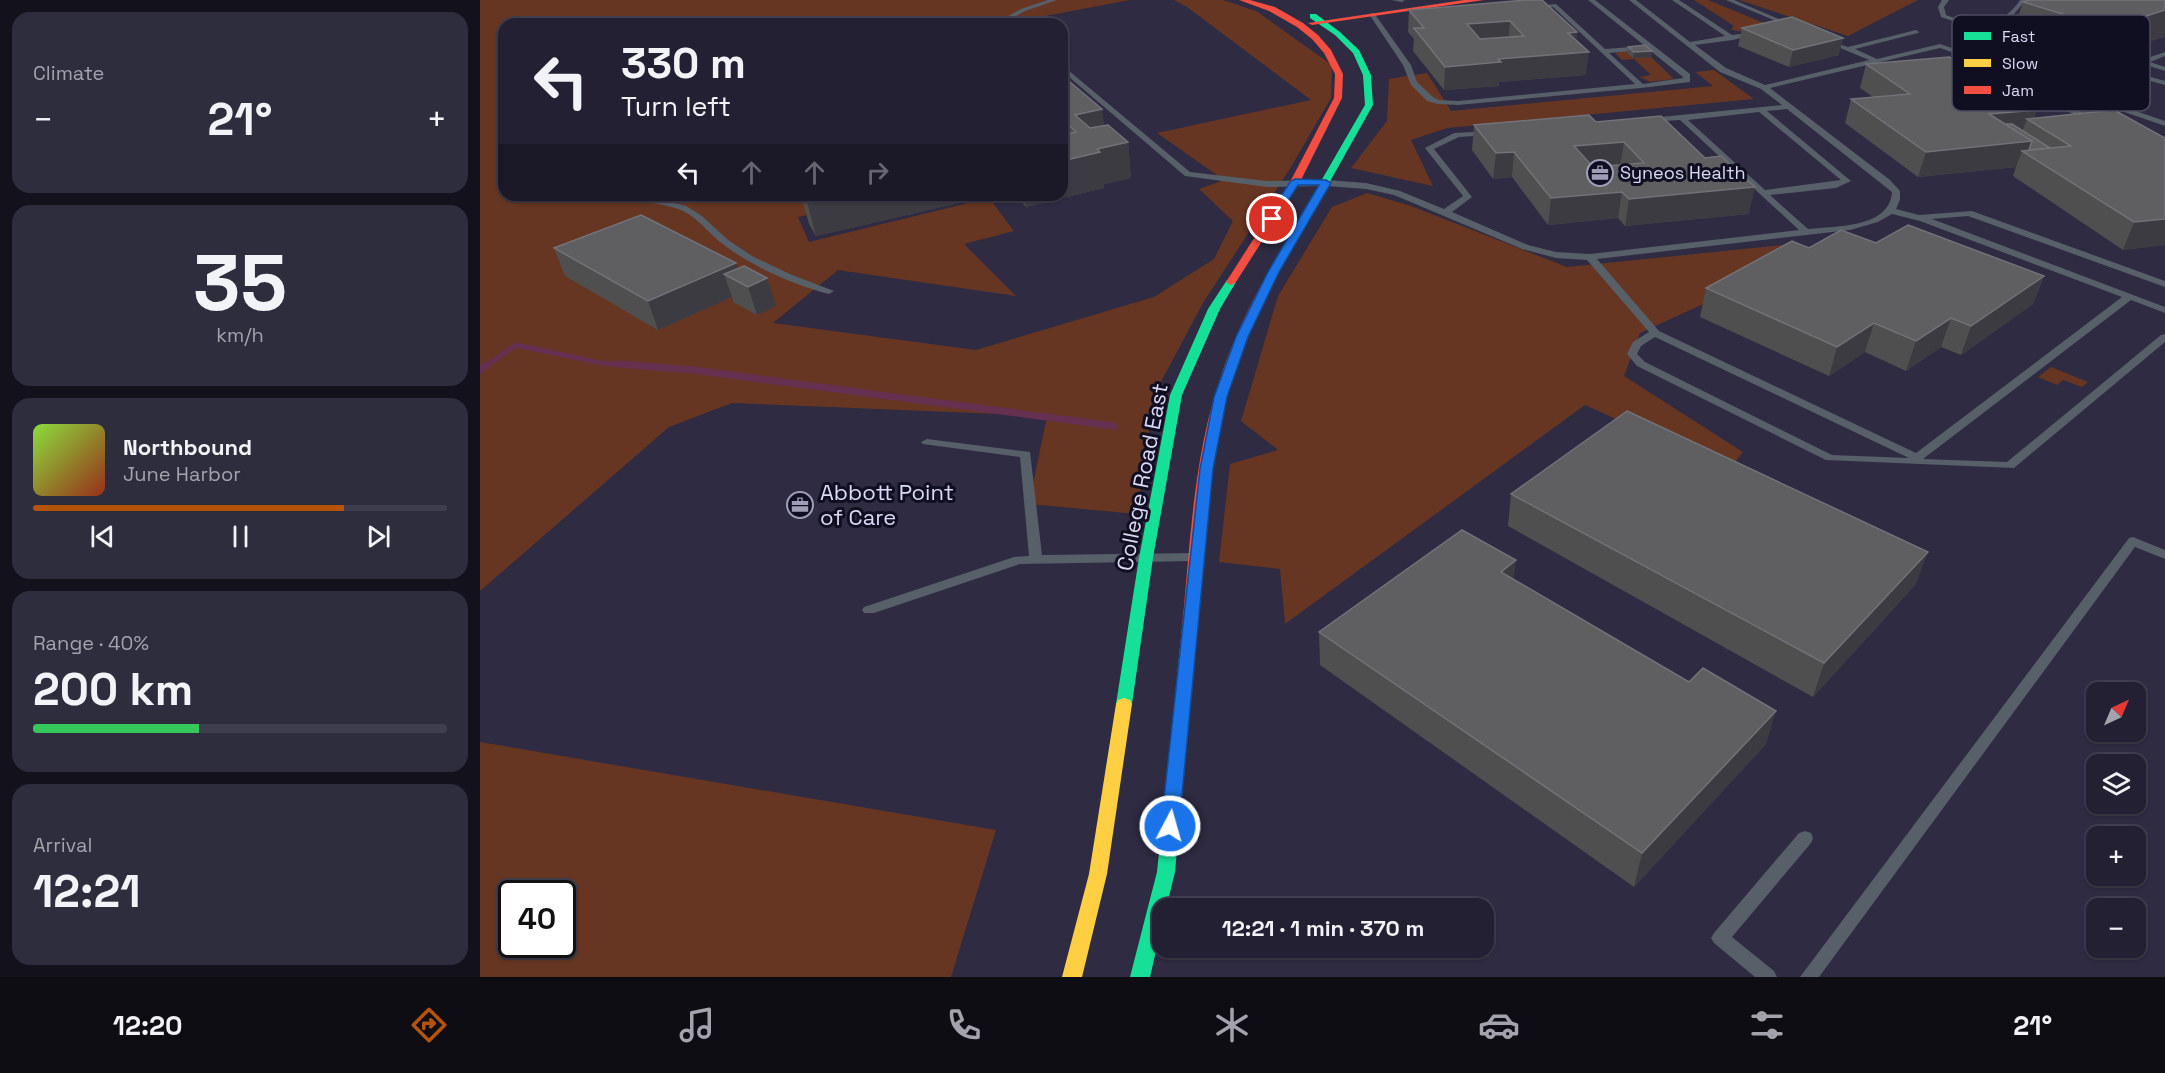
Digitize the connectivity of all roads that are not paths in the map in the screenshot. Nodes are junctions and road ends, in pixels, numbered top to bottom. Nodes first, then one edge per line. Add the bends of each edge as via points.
1 (1054, 0) edge
2 (1243, 0) edge
3 (1279, 0) edge
4 (1394, 0) edge
5 (1402, 0) edge
6 (1480, 0) edge
7 (1591, 0) edge
8 (1632, 0) edge
9 (1675, 0) edge
10 (1729, 0) edge
11 (1947, 0) edge
12 (2023, 0) edge
13 (1552, 2) edge
14 (1435, 6) edge
15 (1527, 8) edge
16 (1372, 14) junction
17 (2008, 15) edge
18 (1008, 18) edge
19 (1952, 20) edge
20 (1323, 21) junction
21 (1300, 25) junction
22 (1790, 25) junction
23 (1779, 28) edge
24 (1800, 29) edge
25 (1767, 30) edge
26 (1916, 32) dead end
27 (1819, 37) edge
28 (1733, 38) junction
29 (1688, 44) junction
30 (1651, 47) junction
31 (1848, 49) junction
32 (1952, 50) edge
33 (1604, 51) junction
34 (1913, 52) junction
35 (2165, 54) edge
36 (1932, 59) edge
37 (2150, 59) edge
38 (1877, 61) junction
39 (2150, 64) edge
40 (2165, 69) edge
41 (1068, 72) edge
42 (2150, 79) edge
43 (2165, 83) edge
44 (1641, 86) junction
45 (1764, 87) junction
46 (1790, 106) junction
47 (1760, 109) junction
48 (2076, 111) edge
49 (2110, 111) edge
50 (2128, 111) edge
51 (2093, 117) junction
52 (1682, 118) junction
53 (1643, 121) edge
54 (2103, 121) edge
55 (2165, 124) edge
56 (1502, 132) edge
57 (1295, 182) junction
58 (1326, 183) junction
59 (1763, 193) junction
60 (649, 201) edge
61 (1892, 211) junction
62 (1445, 212) junction
63 (1919, 218) junction
64 (1806, 232) junction
65 (1590, 257) junction
66 (2165, 284) edge
67 (829, 291) dead end
68 (2129, 297) junction
69 (2165, 310) edge
70 (1655, 333) junction
71 (2165, 337) edge
72 (927, 442) dead end
73 (1915, 460) junction
74 (2165, 555) edge
75 (1198, 557) junction
76 (1146, 558) junction
77 (1036, 559) junction
78 (869, 610) dead end
79 (1805, 838) dead end
80 (1072, 977) edge
81 (1140, 977) edge
82 (1768, 977) edge
83 (1809, 977) edge

1 - 18 lane
2 - 21 street, College Road East via 1272,9
3 - 20 street
4 - 5 lane
6 - 14 street
7 - 30 lane
8 - 29 lane
9 - 28 lane
10 - 22 lane
11 - 19 lane via 1940,10 1942,16
12 - 17 lane via 2020,8
13 - 15 lane
13 - 33 lane
14 - 16 street
16 - 20 street
16 - 44 lane via 1407,65 1414,83 1438,102
20 - 21 street
20 - 58 street via 1352,45 1371,84 1369,105
21 - 57 street, College Road East via 1328,52 1339,74 1335,106
22 - 23 lane
22 - 24 lane
25 - 28 lane
26 - 31 lane
27 - 31 lane
28 - 29 lane
29 - 45 lane via 1724,70
30 - 33 lane
30 - 44 lane via 1687,80
31 - 38 lane
32 - 34 lane via 1940,46
33 - 44 lane
34 - 36 lane
34 - 38 lane
35 - 37 lane
38 - 45 lane
39 - 40 lane
41 - 57 lane via 1188,174 1255,183
42 - 43 lane
45 - 46 lane
46 - 47 lane
46 - 61 lane via 1896,190 1897,202
47 - 52 lane
47 - 59 lane via 1847,182
48 - 51 lane
49 - 51 lane
50 - 55 lane
51 - 54 lane
52 - 53 lane
52 - 59 lane
56 - 62 lane via 1457,135 1429,148 1468,197
57 - 58 lane
57 - 76 street, College Road East via 1214,309 1176,395
58 - 62 lane via 1366,186
58 - 75 street via 1264,290 1220,397 1206,469
59 - 64 lane
60 - 67 lane via 690,212 742,254 804,284
61 - 63 lane
61 - 64 lane via 1850,227
62 - 65 lane via 1525,247 1556,255
63 - 66 lane via 1969,213
63 - 68 lane
64 - 65 lane
65 - 70 lane
68 - 69 lane
68 - 73 lane
70 - 73 lane
70 - 73 lane via 1638,344 1632,354 1641,364 1819,453 1830,458
71 - 73 lane via 2010,466
72 - 77 lane via 1026,454
74 - 83 lane via 2133,542
75 - 76 lane
75 - 81 street via 1166,872
76 - 77 lane
76 - 80 street, College Road East via 1098,874
77 - 78 lane via 1019,560
79 - 82 lane via 1720,938

